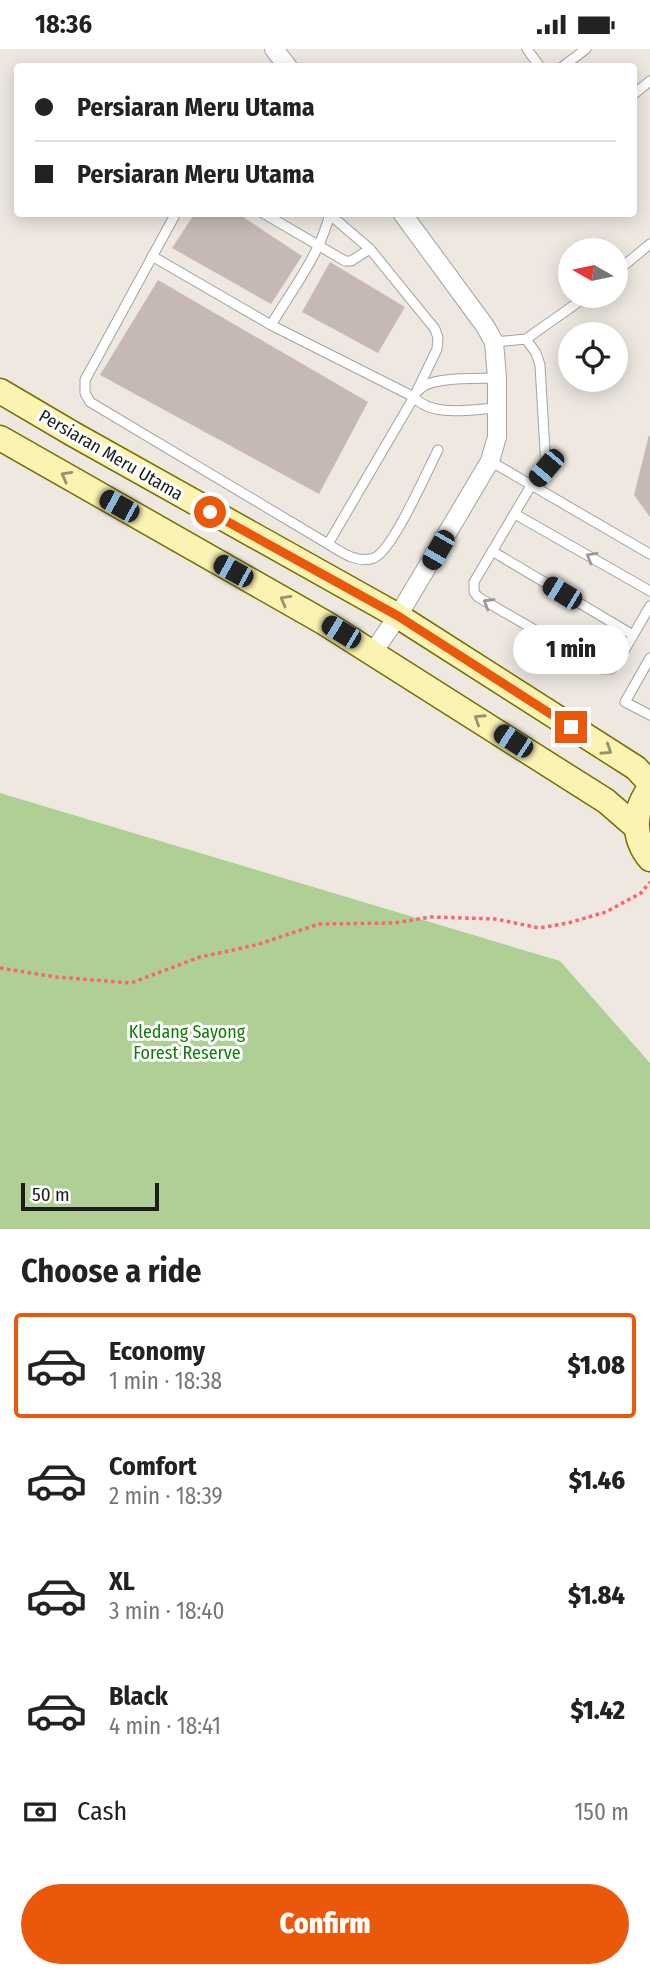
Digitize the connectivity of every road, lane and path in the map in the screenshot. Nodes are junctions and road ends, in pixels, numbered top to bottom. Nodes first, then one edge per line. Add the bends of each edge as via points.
1 (274, 49) edge
2 (586, 49) edge
3 (285, 63) edge
4 (567, 63) edge
5 (174, 217) edge
6 (269, 217) edge
7 (328, 217) edge
8 (333, 217) edge
9 (405, 217) edge
10 (650, 244) edge
11 (318, 245) junction
12 (370, 249) junction
13 (152, 255) junction
14 (628, 262) edge
15 (569, 308) edge
16 (271, 325) junction
17 (526, 339) junction
18 (494, 342) junction
19 (497, 378) junction
20 (0, 391) edge
21 (414, 397) junction
22 (497, 408) junction
23 (0, 438) edge
24 (438, 450) dead end
25 (490, 461) junction
26 (532, 484) junction
27 (515, 514) junction
28 (328, 544) junction
29 (492, 551) junction
30 (650, 554) edge
31 (650, 591) edge
32 (650, 606) edge
33 (398, 616) junction
34 (633, 635) junction
35 (373, 652) junction
36 (650, 658) edge
37 (650, 715) edge
38 (650, 783) edge
39 (650, 789) edge
40 (636, 827) junction
41 (650, 859) edge
42 (650, 882) edge
43 (0, 968) edge

1 - 3 street
2 - 4 lane
5 - 13 lane
6 - 11 lane
7 - 11 lane
8 - 12 lane
9 - 18 street
10 - 14 lane
11 - 12 lane via 348,262
11 - 16 lane
12 - 21 lane via 438,338
13 - 16 lane
13 - 28 lane via 85,380 90,402
15 - 17 lane
16 - 21 lane
17 - 18 lane
17 - 26 lane via 540,365 546,468
18 - 19 street
19 - 21 lane via 439,381 423,385
19 - 22 street
20 - 33 main road, Persiaran Meru Utama
21 - 22 lane via 436,410
21 - 28 lane
22 - 25 street via 497,437
35 -> 23 main road
24 - 28 lane via 389,546 374,558 360,560
25 - 26 lane
25 - 33 street
26 - 27 lane
26 - 30 lane
27 - 29 lane
31 -> 27 lane
29 - 34 lane
34 -> 29 lane via 617,663 602,669 478,597 474,582
32 - 34 lane
33 - 35 street
33 -> 38 main road, Persiaran Meru Utama via 636,768
40 -> 35 main road via 606,801
36 - 37 lane via 625,702
39 - 40 main road via 638,811
40 - 41 main road
42 - 43 path via 641,893 606,912 568,923 539,928 496,919 432,917 394,923 319,924 200,957 131,983

